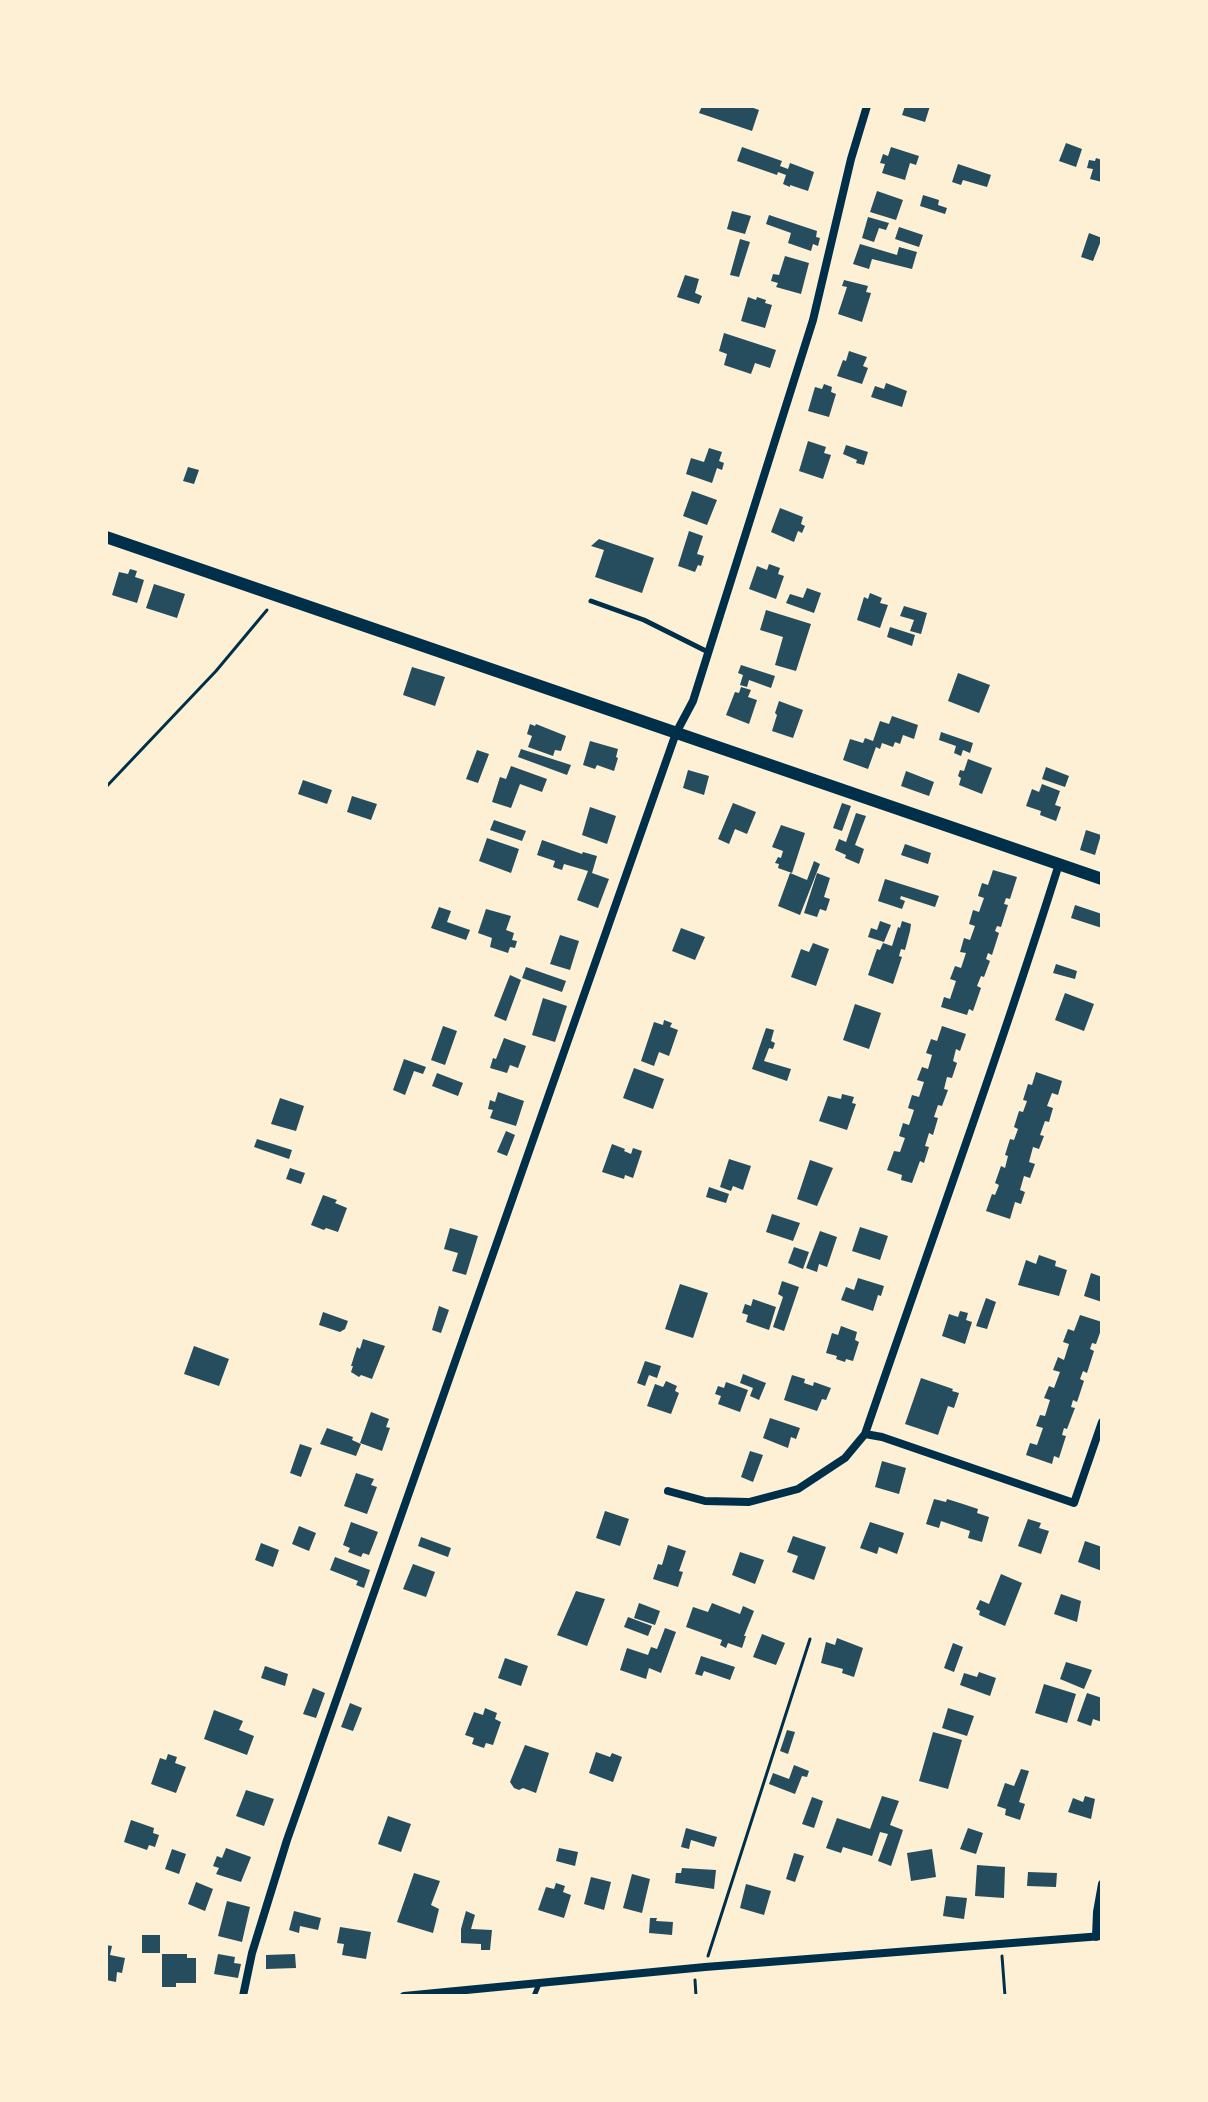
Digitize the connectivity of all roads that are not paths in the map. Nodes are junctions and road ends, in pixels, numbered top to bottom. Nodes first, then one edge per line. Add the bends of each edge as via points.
1 (867, 106) edge
2 (106, 537) edge
3 (591, 601) dead end
4 (708, 652) junction
5 (676, 733) junction
6 (1059, 864) junction
7 (1102, 879) edge
8 (1102, 1422) edge
9 (865, 1434) junction
10 (668, 1491) dead end
11 (1102, 1884) edge
12 (1099, 1936) edge
13 (539, 1984) junction
14 (243, 1996) edge
15 (404, 1996) edge
16 (534, 1996) edge

1 - 4 street via 813,320
2 - 5 street
3 - 4 lane
4 - 5 street via 693,701
5 - 6 street
5 - 14 street via 287,1840
6 - 7 street
6 - 9 street
8 - 9 street via 1074,1503
9 - 10 street via 845,1458 798,1489 749,1502 705,1501
11 - 12 street via 1095,1924
12 - 13 street
13 - 15 street
13 - 16 lane

